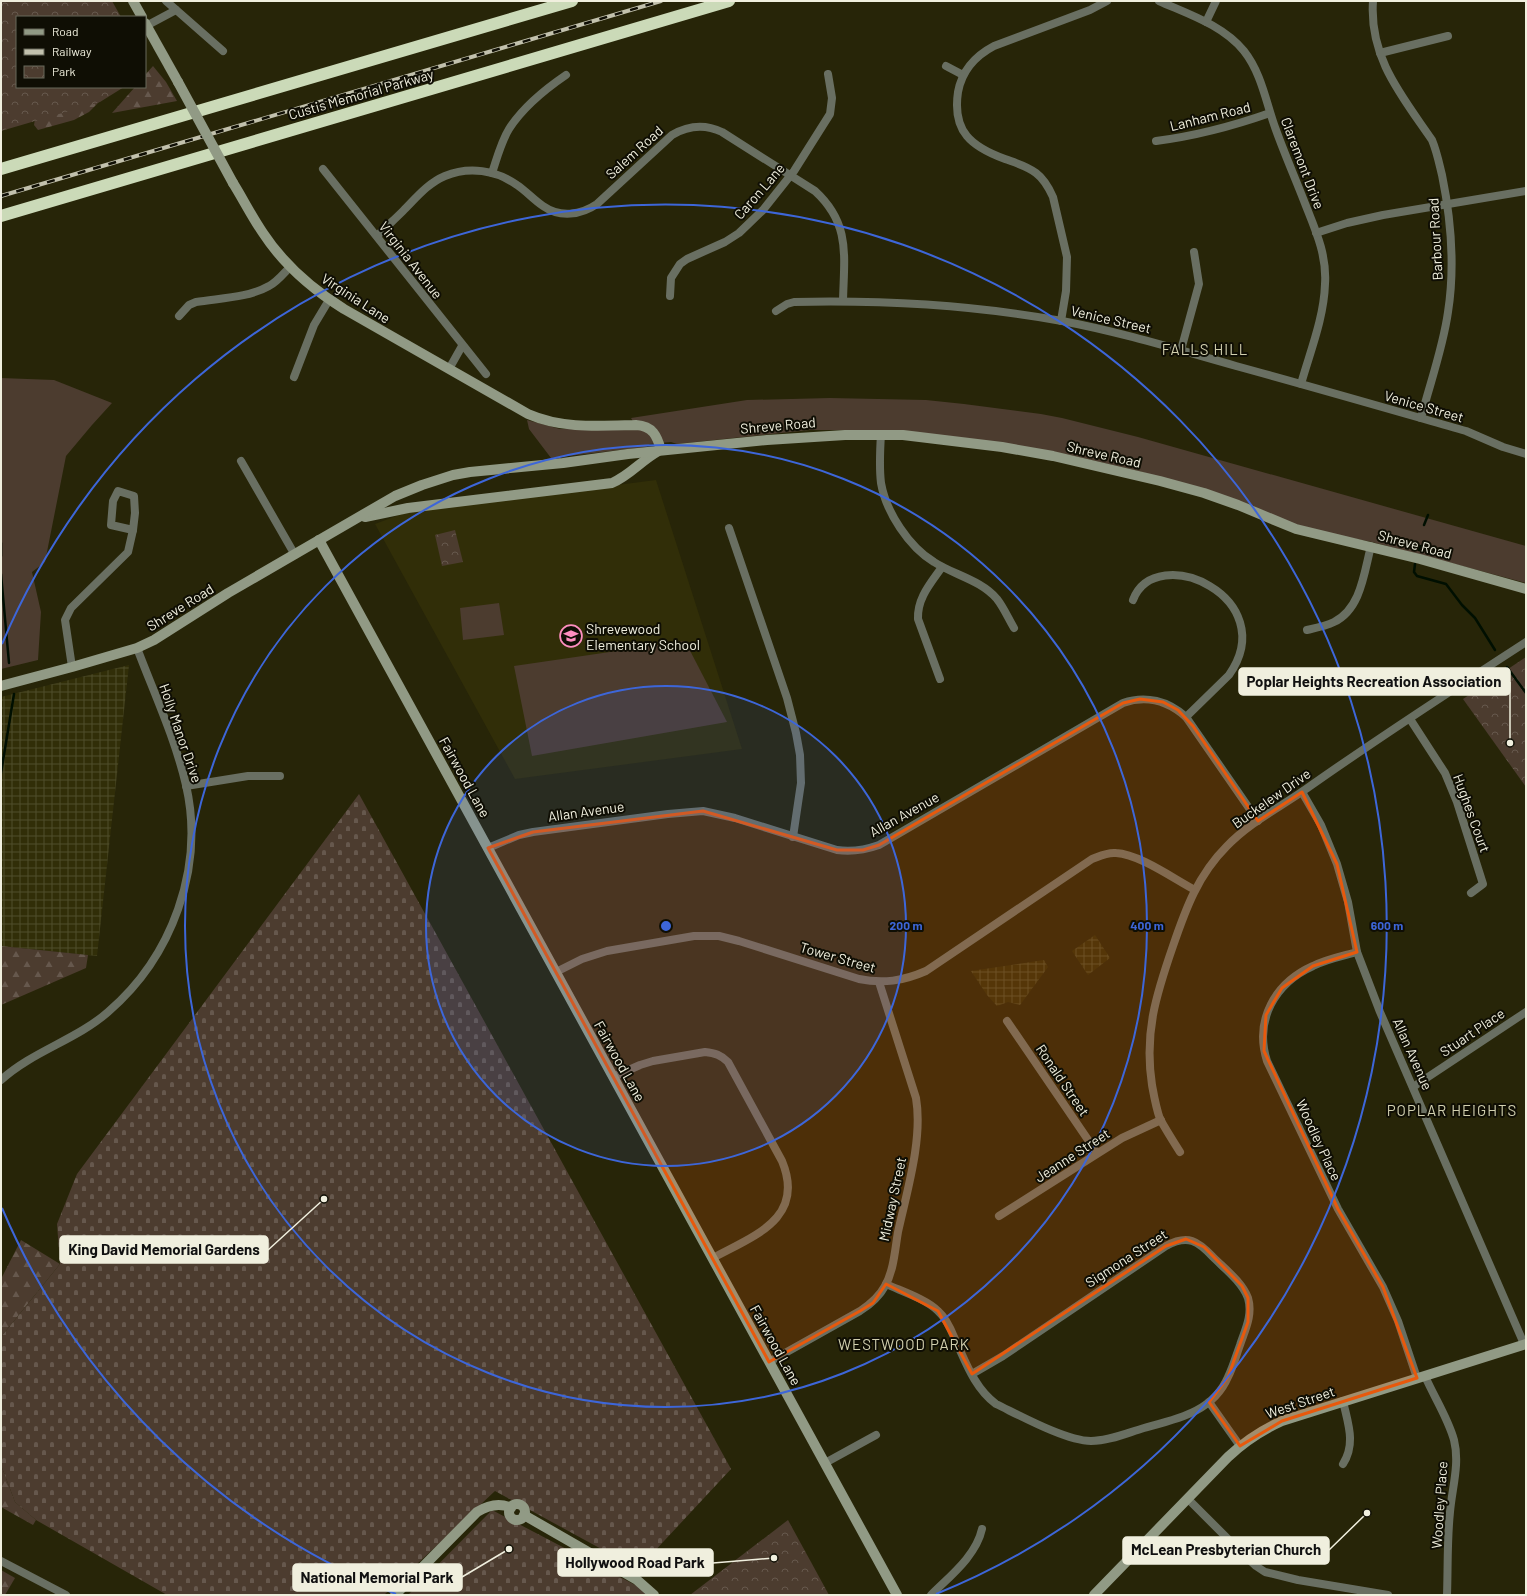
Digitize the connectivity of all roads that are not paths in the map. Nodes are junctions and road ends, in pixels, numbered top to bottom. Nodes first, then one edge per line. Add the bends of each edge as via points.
1 (133, 1) edge
2 (166, 1) edge
3 (572, 1) edge
4 (729, 1) edge
5 (1107, 1) edge
6 (1159, 1) edge
7 (1216, 1) edge
8 (1373, 1) edge
9 (176, 10) junction
10 (141, 16) edge
11 (146, 21) edge
12 (1206, 22) junction
13 (146, 26) edge
14 (1448, 36) dead end
15 (223, 51) dead end
16 (1380, 53) junction
17 (946, 66) dead end
18 (828, 74) dead end
19 (566, 75) dead end
20 (963, 75) junction
21 (1270, 113) junction
22 (1156, 141) dead end
23 (77, 146) junction
24 (1, 164) edge
25 (1, 168) edge
26 (323, 169) dead end
27 (1, 172) edge
28 (492, 173) junction
29 (790, 175) junction
30 (1526, 191) edge
31 (1448, 204) junction
32 (1, 216) edge
33 (1316, 233) junction
34 (377, 236) junction
35 (1194, 252) dead end
36 (290, 267) junction
37 (670, 296) dead end
38 (329, 300) junction
39 (843, 301) junction
40 (776, 311) dead end
41 (179, 316) dead end
42 (1061, 321) junction
43 (462, 346) junction
44 (1181, 350) junction
45 (449, 369) junction
46 (486, 374) dead end
47 (294, 377) dead end
48 (1301, 384) junction
49 (1420, 418) junction
50 (881, 434) junction
51 (661, 450) junction
52 (628, 454) junction
53 (1526, 454) edge
54 (241, 461) dead end
55 (630, 472) junction
56 (358, 518) junction
57 (729, 528) dead end
58 (134, 530) junction
59 (319, 540) junction
60 (1371, 546) junction
61 (295, 555) junction
62 (942, 567) junction
63 (1526, 589) edge
64 (1133, 600) dead end
65 (1014, 628) dead end
66 (1307, 630) dead end
67 (1526, 642) edge
68 (137, 648) junction
69 (72, 667) junction
70 (940, 678) dead end
71 (1, 686) edge
72 (1186, 717) junction
73 (1410, 720) junction
74 (280, 776) dead end
75 (186, 786) junction
76 (1302, 792) junction
77 (1258, 821) junction
78 (793, 836) junction
79 (488, 848) junction
80 (1195, 890) junction
81 (1470, 893) dead end
82 (1358, 952) junction
83 (556, 972) junction
84 (879, 982) junction
85 (1526, 1012) edge
86 (1007, 1021) dead end
87 (613, 1077) junction
88 (1, 1080) edge
89 (1413, 1088) junction
90 (1161, 1120) junction
91 (1180, 1152) dead end
92 (1097, 1153) junction
93 (999, 1216) dead end
94 (712, 1258) junction
95 (886, 1284) junction
96 (1525, 1344) edge
97 (769, 1362) junction
98 (972, 1374) junction
99 (1421, 1377) junction
100 (1343, 1401) junction
101 (1209, 1402) junction
102 (876, 1435) dead end
103 (1240, 1446) junction
104 (825, 1463) junction
105 (1343, 1464) dead end
106 (1188, 1499) junction
107 (982, 1529) dead end
108 (1, 1561) edge
109 (66, 1595) edge
110 (395, 1595) edge
111 (654, 1595) edge
112 (897, 1595) edge
113 (931, 1595) edge
114 (1094, 1595) edge
115 (1388, 1595) edge
116 (1448, 1595) edge

1 - 10 main road, Virginia Lane
2 - 9 street
3 - 23 highway, Custis Memorial Parkway
4 - 32 highway, Custis Memorial Parkway
5 - 20 street via 1090,10 994,46 975,58
6 - 12 street, Claremont Drive
7 - 12 street
8 - 16 street, Barbour Road via 1374,25
9 - 11 street
9 - 15 street
12 - 21 street, Claremont Drive via 1224,33 1244,51 1258,75
13 - 36 main road, Virginia Lane, bridge via 233,183 263,233
14 - 16 street
16 - 31 street, Barbour Road via 1393,83 1432,140
17 - 20 street
18 - 29 street, Caron Lane via 832,98 830,114
19 - 28 street via 547,88 517,119 503,141
20 - 42 street via 958,92 957,111 967,137 981,150 1028,167 1044,180 1054,198 1067,258 1066,290
21 - 22 street, Lanham Road via 1216,130
21 - 33 street, Claremont Drive
23 - 24 highway
23 - 25 highway, Custis Memorial Parkway
23 - 27 highway
26 - 34 street, Virginia Avenue
28 - 29 street, Salem Road via 518,185 551,211 564,214 583,212 597,204 672,135 688,127 697,126 722,132
28 - 34 street, Salem Road via 468,170 440,178 424,190
29 - 37 street, Caron Lane via 763,210 739,233 680,264 671,278
29 - 39 street, Salem Road via 825,200 837,219 844,245
30 - 31 street
31 - 33 street via 1372,217
31 - 49 street, Barbour Road via 1451,268 1448,312
33 - 48 street, Claremont Drive via 1325,267 1324,300
34 - 43 street, Virginia Avenue
35 - 44 street via 1199,284
36 - 38 main road, Virginia Lane
36 - 41 street via 271,285 260,291 196,302 189,305
38 - 45 main road, Virginia Lane
38 - 47 street via 314,325
39 - 40 street, Venice Street via 794,302
39 - 42 street, Venice Street via 949,306
42 - 44 street, Venice Street
43 - 45 street
43 - 46 street, Virginia Avenue
44 - 48 street, Venice Street
45 - 51 main road, Virginia Lane via 539,419 591,426 645,426 654,432
48 - 49 street, Venice Street
49 - 53 street, Venice Street via 1466,431
50 - 51 main road, Shreve Road via 767,440
50 - 60 main road, Shreve Road via 1002,447 1060,458 1204,493 1296,529
50 - 62 street via 881,482 887,502 913,546
51 - 52 main road, Shreve Road
51 - 55 main road, Shreve Road via 646,458
52 - 55 main road via 634,464
52 - 56 main road, Shreve Road via 453,475 404,492
54 - 61 street
55 - 56 main road, Shreve Road via 612,483 408,508
56 - 59 main road, Shreve Road
57 - 78 street via 787,698 796,733 801,782
58 - 58 street via 134,496 118,491 113,501 112,525
58 - 69 street via 128,552 71,608 65,620
59 - 61 main road, Shreve Road
59 - 79 main road, Fairwood Lane
60 - 63 main road, Shreve Road
60 - 66 street via 1358,594 1348,612 1334,623
61 - 68 main road, Shreve Road via 228,593 172,630
62 - 65 street via 989,591 1002,606
62 - 70 street via 922,595 918,612 918,619
64 - 72 street via 1139,590 1152,579 1185,577 1213,587 1237,613 1242,646 1234,667
67 - 73 street, Buckelew Drive
68 - 69 main road, Shreve Road
68 - 75 street, Holly Manor Drive via 179,760
69 - 71 main road, Shreve Road
72 - 77 street, Allan Avenue
72 - 78 street, Allan Avenue via 1163,702 1140,700 1123,703 863,850 843,851
73 - 76 street, Buckelew Drive
73 - 81 street, Hughes Court via 1445,773 1457,802 1483,884
74 - 75 street via 242,776
75 - 88 street, Holly Manor Drive via 190,846 184,887 170,930 148,968 123,999 103,1016 22,1064
76 - 77 street, Buckelew Drive
76 - 82 street, Allan Avenue via 1321,825 1337,864
77 - 80 street, Buckelew Drive via 1215,859
78 - 79 street, Allan Avenue via 715,812 695,811 533,832
79 - 83 main road, Fairwood Lane
80 - 84 street, Tower Street via 1137,858 1116,852 1100,855 926,971 903,980
80 - 90 street, Buckelew Drive via 1186,907 1163,974 1150,1026 1150,1069
82 - 89 street, Allan Avenue via 1377,1005
82 - 99 street, Woodley Place via 1313,966 1296,975 1282,988 1266,1015 1262,1035 1264,1051 1338,1210 1383,1287
83 - 84 street, Tower Street via 582,959 607,951 694,936 719,936 859,979
83 - 87 main road, Fairwood Lane
84 - 95 street, Midway Street via 919,1112 915,1151
85 - 89 street, Stuart Place
86 - 92 street, Ronald Street
87 - 94 main road, Fairwood Lane
87 - 94 street via 653,1061 705,1052 720,1055 728,1062 779,1154 789,1186 779,1215 765,1230
89 - 96 street, Allan Avenue
90 - 91 street, Buckelew Drive
90 - 92 street, Jeanne Street
92 - 93 street, Jeanne Street
94 - 97 main road, Fairwood Lane
95 - 97 street, Midway Street via 873,1303
95 - 98 street, Sigmona Street via 938,1311 949,1326
96 - 99 main road, West Street
97 - 104 main road, Fairwood Lane
98 - 101 street, Sigmona Street via 982,1392 996,1404 1079,1440 1101,1440 1122,1435 1186,1416
98 - 101 street, Sigmona Street via 1003,1356 1166,1246 1174,1241 1186,1239 1204,1247 1242,1286 1249,1304 1248,1322 1228,1377 1223,1387
99 - 100 main road, West Street
99 - 116 street, Woodley Place via 1449,1424 1455,1448 1456,1474 1448,1535
100 - 103 main road, West Street via 1282,1421 1262,1430
100 - 105 street via 1351,1440 1348,1457
101 - 103 street
102 - 104 street
103 - 106 main road, West Street
104 - 112 main road, Fairwood Lane
106 - 114 main road, West Street
106 - 115 street via 1265,1572
107 - 113 street via 971,1553
108 - 109 street
110 - 111 main road via 477,1512 491,1506 510,1508 514,1505 522,1506 524,1515 637,1580

